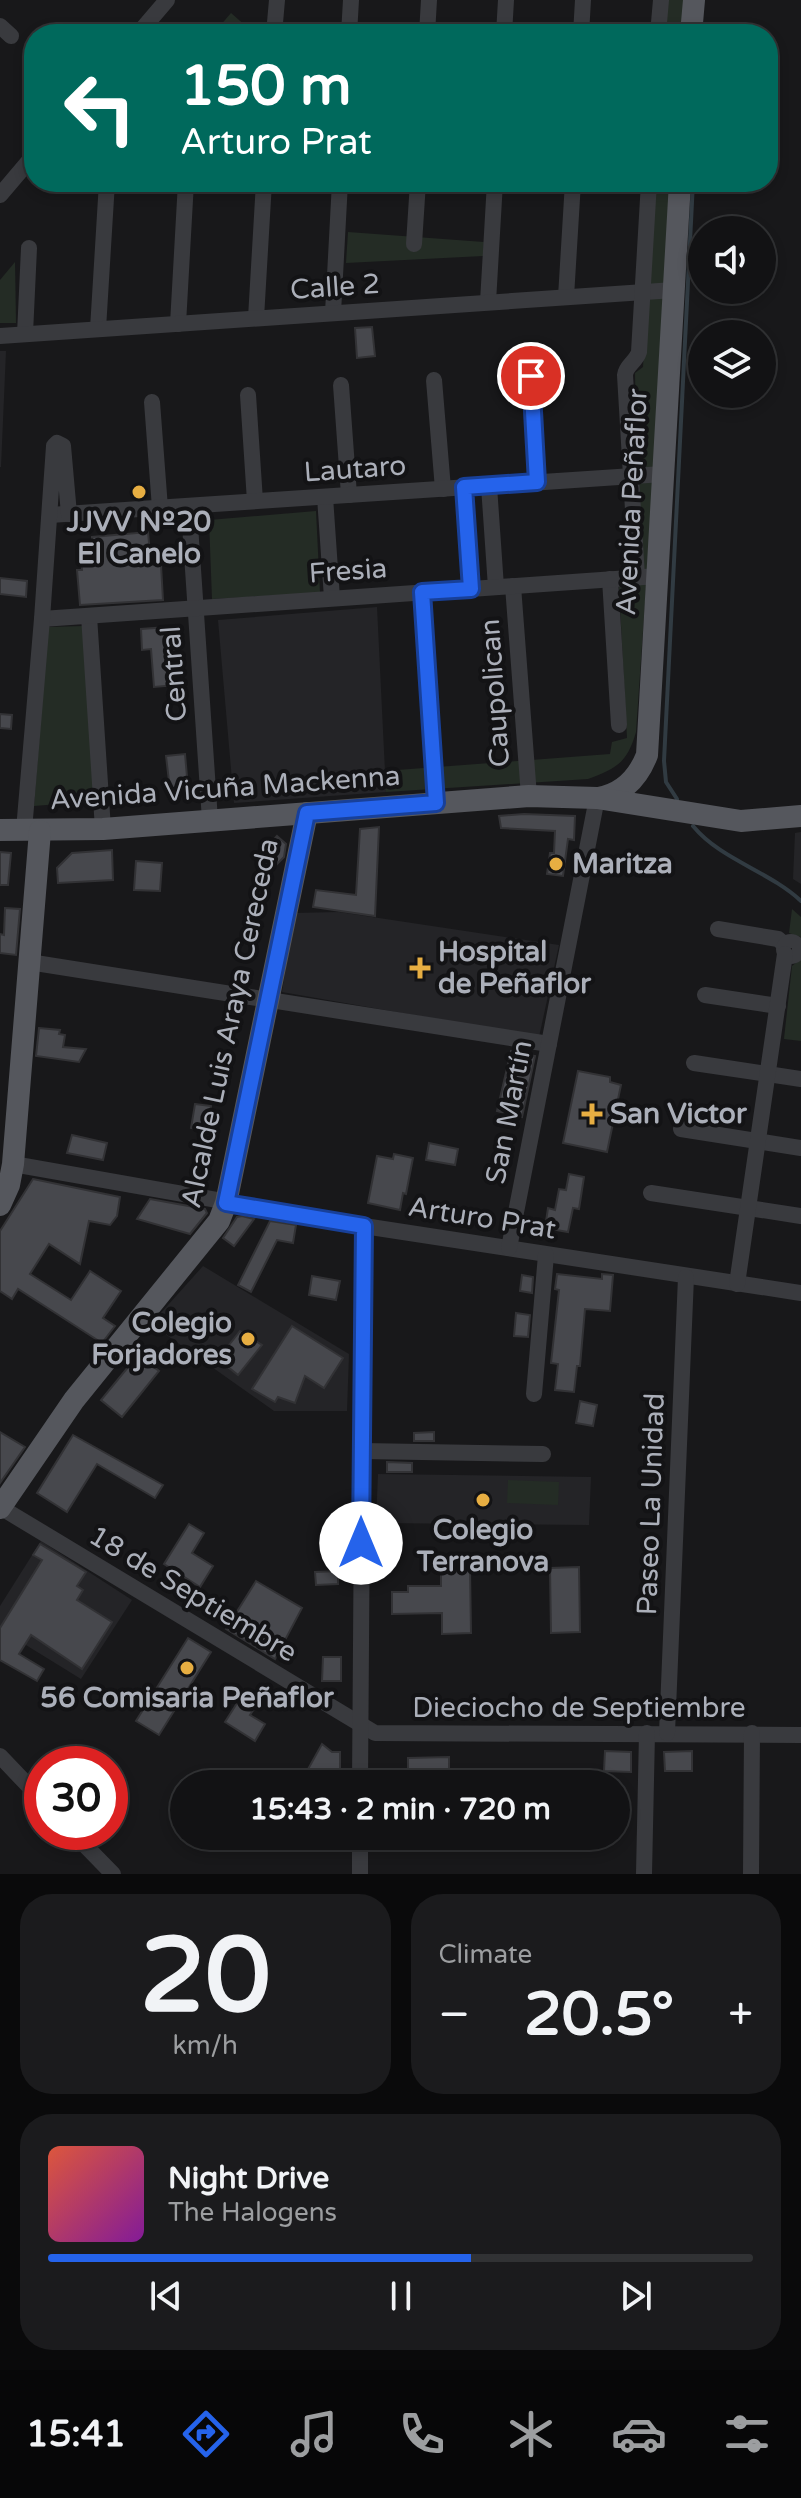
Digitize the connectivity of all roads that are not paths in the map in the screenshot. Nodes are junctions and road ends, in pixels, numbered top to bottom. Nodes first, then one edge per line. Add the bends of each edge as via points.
1 (167, 0) edge
2 (277, 0) edge
3 (351, 0) edge
4 (429, 0) edge
5 (506, 0) edge
6 (583, 0) edge
7 (661, 0) edge
8 (694, 0) edge
9 (147, 24) edge
10 (275, 24) edge
11 (350, 24) edge
12 (428, 24) edge
13 (505, 24) edge
14 (582, 24) edge
15 (659, 24) edge
16 (692, 24) edge
17 (24, 167) edge
18 (106, 192) edge
19 (185, 192) edge
20 (263, 192) edge
21 (339, 192) edge
22 (417, 192) edge
23 (494, 192) edge
24 (572, 192) edge
25 (648, 192) edge
26 (679, 192) edge
27 (0, 195) edge
28 (414, 244) dead end
29 (29, 248) dead end
30 (674, 290) junction
31 (642, 292) junction
32 (566, 297) junction
33 (488, 302) junction
34 (333, 313) junction
35 (256, 318) junction
36 (178, 324) junction
37 (98, 329) junction
38 (25, 334) junction
39 (0, 336) edge
40 (531, 376) dead end
41 (434, 380) dead end
42 (341, 385) dead end
43 (248, 395) dead end
44 (152, 402) dead end
45 (663, 474) junction
46 (631, 476) junction
47 (537, 482) junction
48 (489, 486) junction
49 (464, 487) junction
50 (443, 489) junction
51 (349, 495) junction
52 (325, 497) junction
53 (255, 501) junction
54 (160, 508) junction
55 (69, 514) junction
56 (50, 515) junction
57 (190, 525) dead end
58 (648, 576) junction
59 (610, 579) junction
60 (505, 586) junction
61 (471, 589) junction
62 (422, 592) junction
63 (332, 598) junction
64 (196, 608) junction
65 (89, 616) junction
66 (42, 619) junction
67 (619, 725) dead end
68 (647, 755) junction
69 (529, 796) junction
70 (597, 798) junction
71 (436, 803) junction
72 (669, 811) junction
73 (307, 813) junction
74 (801, 816) edge
75 (210, 820) junction
76 (103, 829) junction
77 (0, 830) edge
78 (32, 830) junction
79 (718, 929) dead end
80 (29, 962) junction
81 (705, 995) dead end
82 (269, 999) junction
83 (778, 1006) junction
84 (549, 1044) junction
85 (694, 1063) dead end
86 (768, 1074) junction
87 (801, 1079) edge
88 (681, 1129) dead end
89 (759, 1141) junction
90 (801, 1148) edge
91 (13, 1164) junction
92 (651, 1193) dead end
93 (226, 1203) junction
94 (0, 1205) edge
95 (749, 1208) junction
96 (801, 1216) edge
97 (364, 1226) junction
98 (509, 1248) junction
99 (546, 1255) junction
100 (686, 1277) junction
101 (737, 1284) junction
102 (801, 1293) edge
103 (534, 1394) dead end
104 (362, 1451) junction
105 (543, 1454) dead end
106 (0, 1507) edge
107 (360, 1725) junction
108 (647, 1733) junction
109 (667, 1733) junction
110 (752, 1733) junction
111 (801, 1735) edge
112 (0, 1756) edge
113 (360, 1770) edge
114 (24, 1781) edge
115 (90, 1850) edge
116 (360, 1850) edge
117 (113, 1874) edge
118 (360, 1874) edge
119 (644, 1874) edge
120 (751, 1874) edge

1 - 9 street
2 - 10 street
3 - 11 street
4 - 12 street
5 - 13 street
6 - 14 street
7 - 15 street
8 - 16 main road
17 - 27 street
18 - 37 street
19 - 36 street
20 - 35 street
21 - 34 street
22 - 28 street
23 - 33 street
24 - 32 street
25 - 31 street, Avenida Peñaflor
26 - 30 main road, Avenida Peñaflor
29 - 38 street
30 - 31 street, Calle 2
30 - 45 main road, Avenida Peñaflor
31 - 32 street, Calle 2
31 - 46 street, Avenida Peñaflor via 639,352 625,372
32 - 33 street, Calle 2
33 - 34 street, Calle 2
34 - 35 street, Calle 2
35 - 36 street, Calle 2
36 - 37 street, Calle 2
37 - 38 street, Calle 2
38 - 39 street, Calle 2
40 - 47 street
41 - 50 street
42 - 51 street
43 - 53 street
44 - 54 street
45 - 46 street, Lautaro
45 - 58 main road, Avenida Peñaflor
46 - 47 street, Lautaro
46 - 58 street, Avenida Peñaflor
47 - 48 street, Lautaro
48 - 49 street, Lautaro
48 - 60 street, Caupolican
49 - 50 street, Lautaro
49 - 61 street
50 - 51 street, Lautaro
51 - 52 street, Lautaro
52 - 53 street, Lautaro
52 - 63 street
53 - 54 street, Lautaro
54 - 55 street, Lautaro
55 - 56 street, Lautaro
55 - 56 street via 59,443 54,446
56 - 66 street
57 - 64 street, Central
58 - 59 street, Fresia
58 - 68 main road, Avenida Peñaflor
59 - 60 street, Fresia
59 - 67 street, Avenida Peñaflor
60 - 61 street, Fresia
60 - 69 street, Caupolican
61 - 62 street, Fresia
62 - 63 street, Fresia
62 - 71 street
63 - 64 street, Fresia
64 - 65 street, Fresia
64 - 75 street, Central
65 - 66 street, Fresia
65 - 76 street
66 - 78 street
68 - 70 main road via 631,782
68 - 72 main road, Avenida Peñaflor via 652,798
69 - 70 main road, Avenida Vicuña Mackenna
69 - 71 main road, Avenida Vicuña Mackenna
70 - 72 main road, Avenida Vicuña Mackenna
70 - 84 street, San Martín
71 - 73 main road, Avenida Vicuña Mackenna
72 - 74 main road, Avenida Vicuña Mackenna via 741,821
73 - 75 main road, Avenida Vicuña Mackenna
73 - 82 main road, Alcalde Luis Araya Cereceda
75 - 76 main road, Avenida Vicuña Mackenna
76 - 78 main road, Avenida Vicuña Mackenna
77 - 78 main road, Avenida Vicuña Mackenna
78 - 80 main road
79 - 83 street via 778,939 785,949
80 - 82 street
80 - 91 main road
81 - 83 street
82 - 84 street
82 - 93 main road, Alcalde Luis Araya Cereceda
83 - 86 street
84 - 98 street, San Martín
85 - 86 street
86 - 87 street
86 - 89 street
88 - 89 street
89 - 90 street
89 - 95 street
91 - 93 street, Arturo Prat
91 - 94 main road
92 - 95 street
93 - 97 street, Arturo Prat
93 - 106 main road, Alcalde Luis Araya Cereceda via 215,1227 74,1400
95 - 96 street
95 - 101 street
97 - 98 street, Arturo Prat
97 - 104 street
98 - 99 street, Arturo Prat
99 - 100 street, Arturo Prat
99 - 103 street
100 - 101 street, Arturo Prat
100 - 109 street, Paseo La Unidad
101 - 102 street, Arturo Prat
104 - 105 street
104 - 107 street
106 - 107 street, 18 de Septiembre
107 - 108 street, Dieciocho de Septiembre via 385,1735
107 - 113 street
108 - 109 street, Dieciocho de Septiembre
108 - 119 street
109 - 110 street, Dieciocho de Septiembre
110 - 111 street, Dieciocho de Septiembre
110 - 120 street
112 - 114 street
115 - 117 street
116 - 118 street

